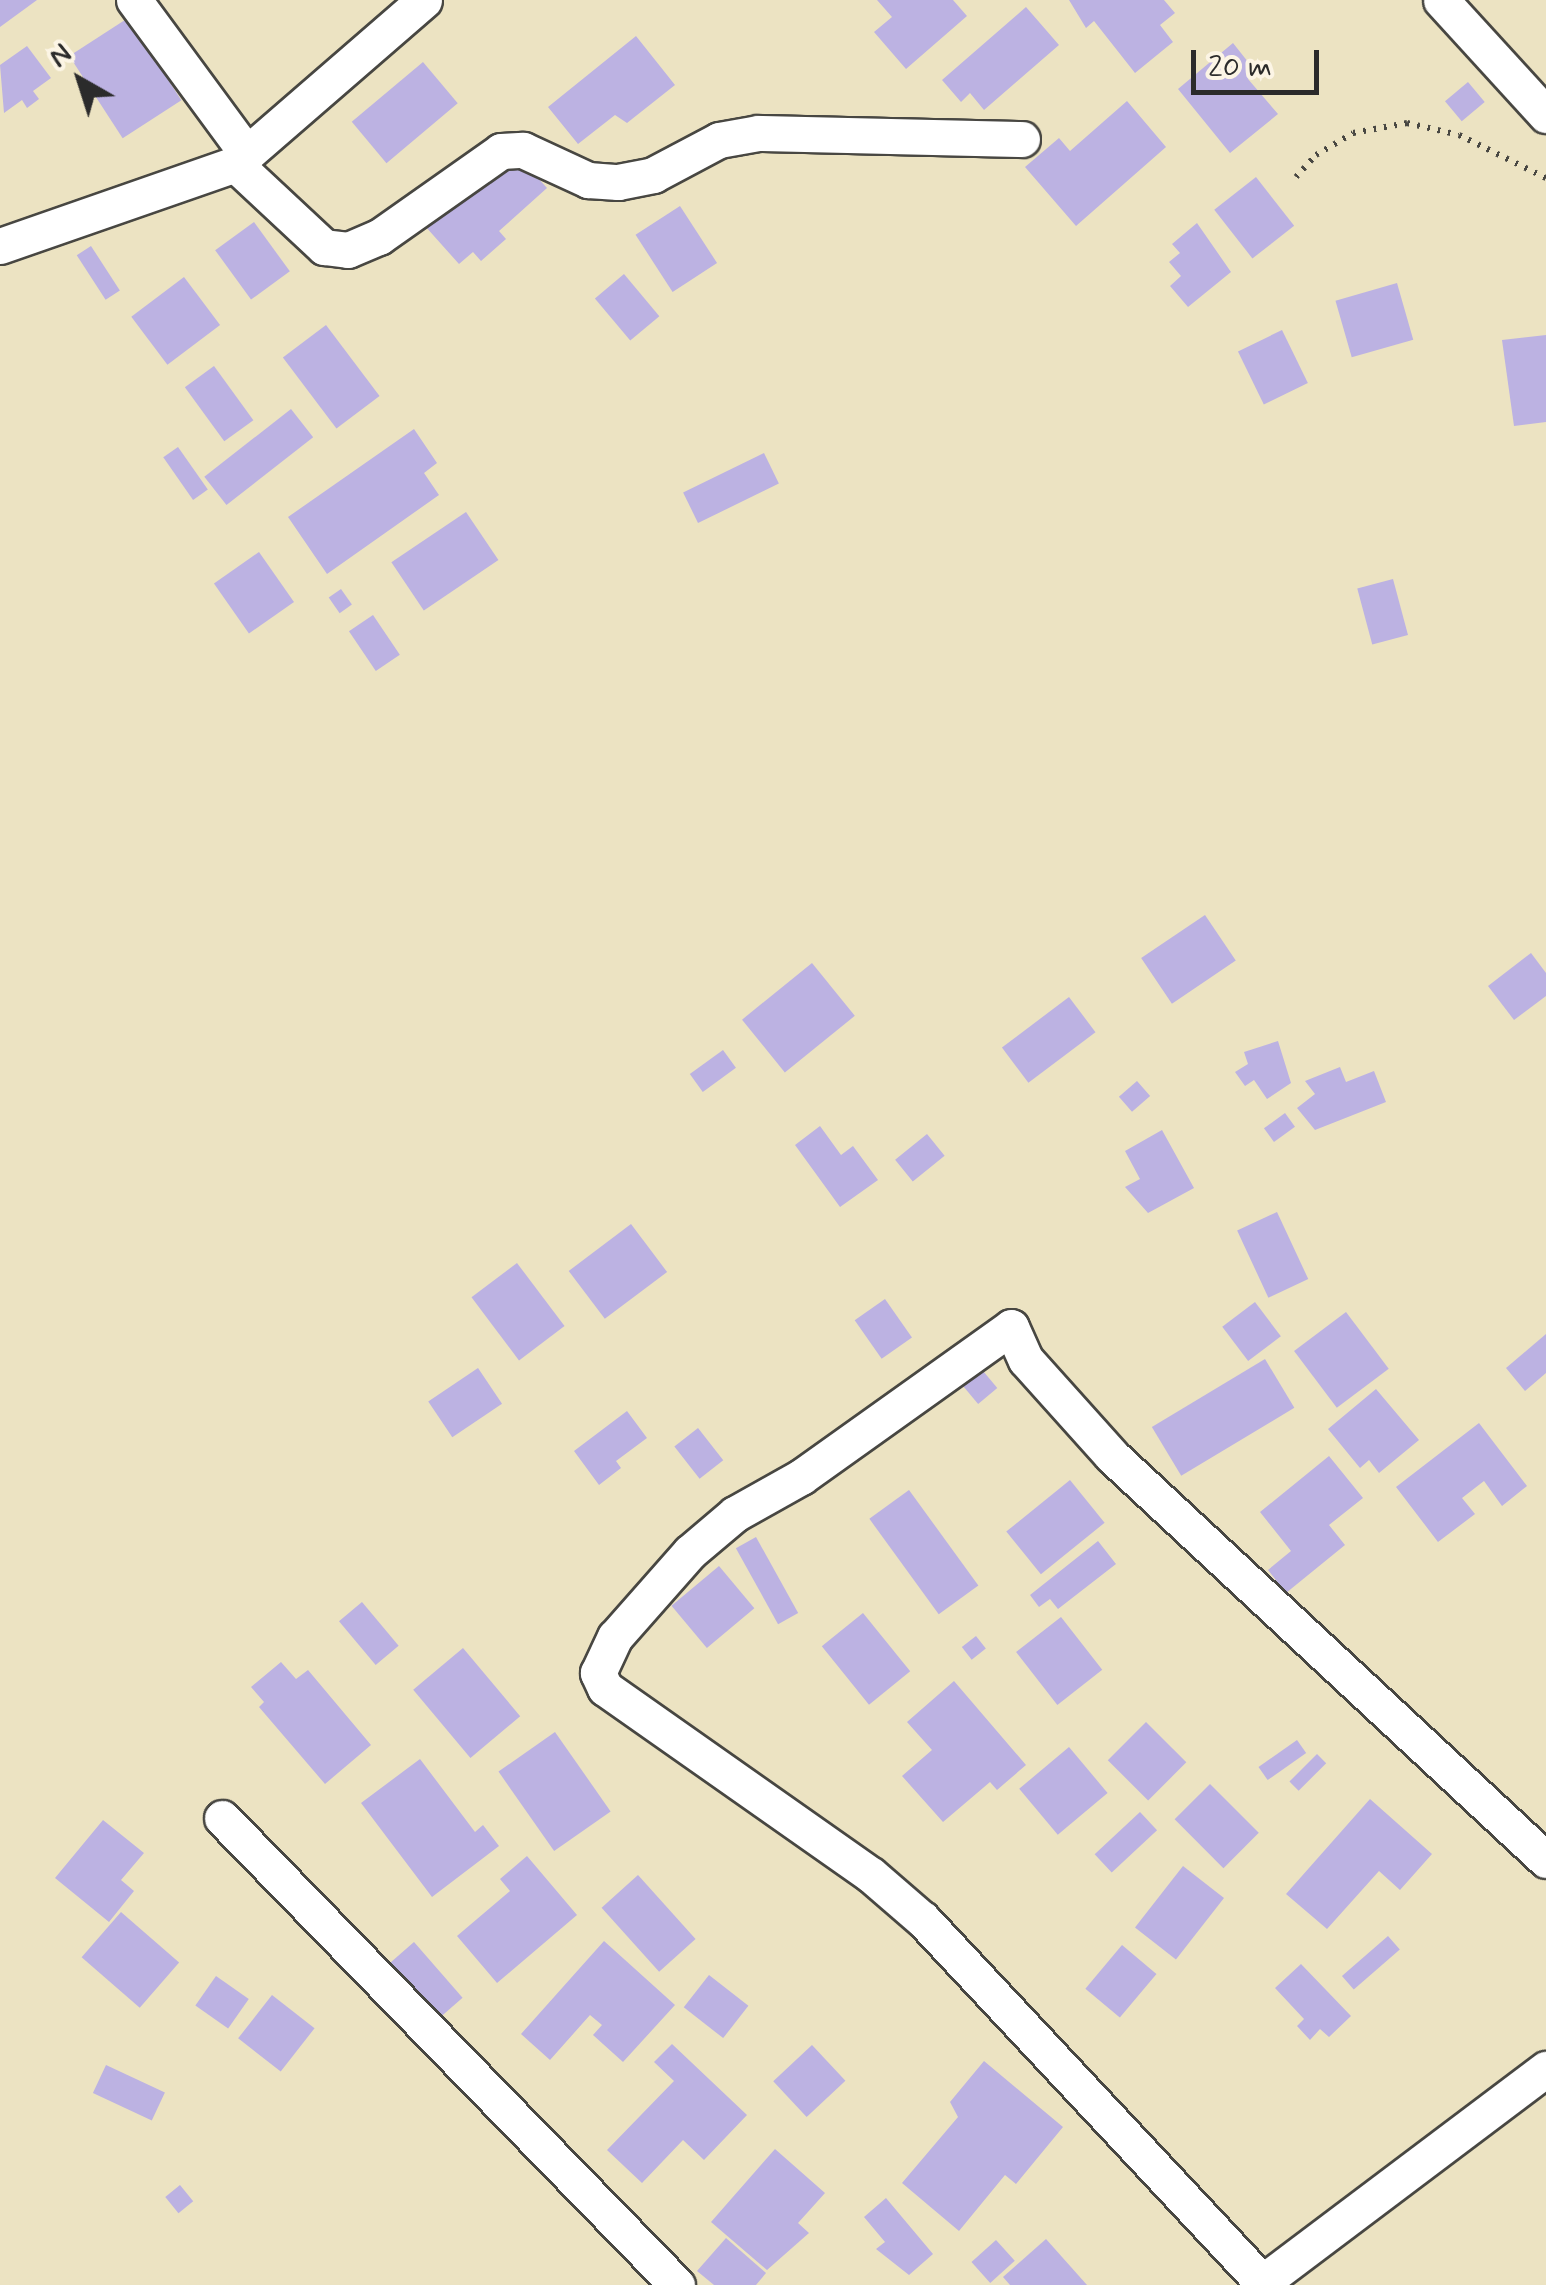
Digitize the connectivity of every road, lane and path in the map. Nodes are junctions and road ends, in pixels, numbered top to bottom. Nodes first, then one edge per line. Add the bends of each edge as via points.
1 (134, 0) edge
2 (424, 0) edge
3 (1441, 0) edge
4 (1546, 115) edge
5 (1022, 140) dead end
6 (241, 159) junction
7 (1296, 176) dead end
8 (1546, 178) edge
9 (0, 246) edge
10 (222, 1818) dead end
11 (1546, 1860) edge
12 (1546, 2068) edge
13 (1260, 2284) edge
14 (677, 2285) edge

1 - 6 street
2 - 6 street
3 - 4 street
5 - 6 street via 758,132 719,140 652,174 618,182 588,180 522,150 501,151 379,237 348,250 324,247
6 - 9 street
7 - 8 path via 1354,133 1407,124 1459,135
10 - 14 street
11 - 13 street via 1112,1456 1026,1360 1012,1326 801,1477 736,1514 690,1552 615,1637 598,1674 604,1688 922,1919
12 - 13 street

